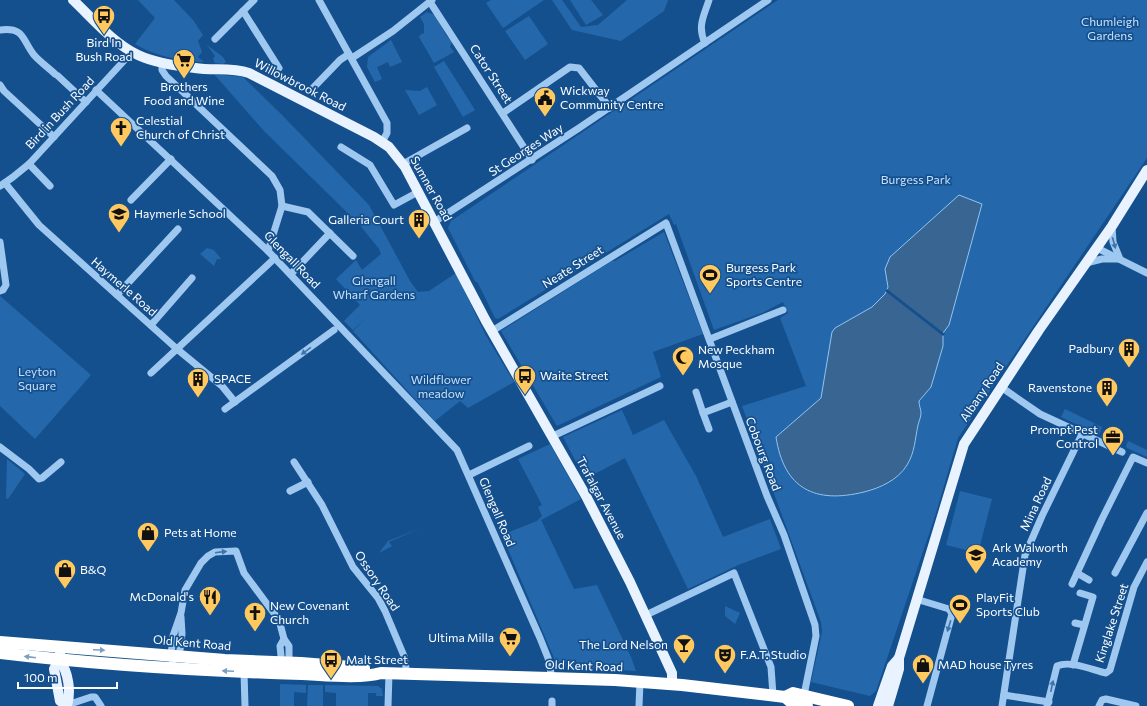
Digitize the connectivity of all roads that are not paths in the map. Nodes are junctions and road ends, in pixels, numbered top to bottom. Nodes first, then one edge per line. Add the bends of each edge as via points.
1 (73, 0) edge
2 (254, 0) edge
3 (319, 0) edge
4 (709, 0) edge
5 (768, 0) edge
6 (431, 1) edge
7 (242, 11) junction
8 (0, 30) edge
9 (215, 39) dead end
10 (705, 43) junction
11 (132, 52) junction
12 (350, 56) junction
13 (162, 62) junction
14 (279, 68) dead end
15 (0, 85) edge
16 (313, 88) dead end
17 (96, 90) junction
18 (86, 102) junction
19 (610, 108) junction
20 (503, 113) junction
21 (467, 128) dead end
22 (54, 136) junction
23 (382, 142) junction
24 (341, 147) dead end
25 (171, 159) junction
26 (532, 160) junction
27 (29, 164) junction
28 (403, 164) junction
29 (1147, 170) edge
30 (3, 184) edge
31 (50, 186) dead end
32 (418, 192) junction
33 (131, 200) dead end
34 (282, 206) junction
35 (434, 222) junction
36 (666, 223) joint
37 (1112, 226) junction
38 (178, 229) dead end
39 (330, 233) junction
40 (0, 242) edge
41 (1097, 248) junction
42 (268, 251) junction
43 (353, 256) dead end
44 (274, 258) junction
45 (1120, 259) junction
46 (1086, 262) junction
47 (1147, 273) edge
48 (291, 274) junction
49 (192, 278) dead end
50 (0, 291) edge
51 (117, 295) junction
52 (783, 310) dead end
53 (151, 325) junction
54 (334, 330) dead end
55 (492, 331) junction
56 (710, 339) junction
57 (176, 348) junction
58 (151, 373) dead end
59 (660, 386) dead end
60 (1001, 387) junction
61 (696, 392) dead end
62 (235, 402) junction
63 (732, 402) junction
64 (225, 409) dead end
65 (703, 413) junction
66 (709, 430) dead end
67 (1082, 434) junction
68 (553, 436) junction
69 (530, 446) dead end
70 (0, 447) edge
71 (1122, 452) dead end
72 (61, 462) dead end
73 (294, 462) dead end
74 (1147, 463) edge
75 (469, 475) junction
76 (308, 482) junction
77 (290, 491) dead end
78 (1147, 513) edge
79 (1147, 562) edge
80 (1077, 573) junction
81 (1115, 573) dead end
82 (1089, 580) dead end
83 (1072, 584) dead end
84 (1080, 593) dead end
85 (916, 599) junction
86 (646, 615) junction
87 (1075, 623) dead end
88 (1084, 625) junction
89 (0, 642) edge
90 (0, 653) edge
91 (60, 654) junction
92 (176, 656) junction
93 (899, 658) junction
94 (285, 662) junction
95 (1073, 665) junction
96 (174, 668) junction
97 (244, 672) junction
98 (385, 673) junction
99 (285, 674) junction
100 (407, 674) junction
101 (552, 678) junction
102 (640, 682) junction
103 (672, 684) junction
104 (1004, 695) junction
105 (779, 696) junction
106 (803, 703) edge
107 (1048, 704) edge
108 (67, 706) edge
109 (101, 706) edge
110 (245, 706) edge
111 (388, 706) edge
112 (639, 706) edge
113 (848, 706) edge
114 (878, 706) edge
115 (888, 706) edge
116 (927, 706) edge
117 (1002, 706) edge
118 (1099, 706) edge
119 (1136, 706) edge

1 - 11 main road, Willowbrook Road via 118,43
2 - 7 street
3 - 12 street
4 - 10 street via 701,27
5 - 10 street, St Georges Way
6 - 12 street via 393,31
6 - 20 street, Cator Street
7 - 9 street
7 - 14 street
8 - 18 street via 19,32 24,36 34,54
10 - 19 street, St Georges Way
11 - 13 main road, Willowbrook Road
11 - 17 street, Bird in Bush Road
12 - 16 street via 340,60
12 - 23 street via 387,123 387,133
13 - 23 main road, Willowbrook Road via 198,69 236,69 256,76
13 - 34 street via 162,70 166,76 252,155 277,182
15 - 22 street
17 - 18 street, Bird in Bush Road
17 - 25 street, Glengall Road
18 - 22 street, Bird in Bush Road
19 - 20 street via 579,68 570,67
19 - 26 street, St Georges Way
20 - 26 street, Cator Street
21 - 28 street
22 - 27 street, Bird in Bush Road
23 - 28 main road, Sumner Road
24 - 32 street via 370,165 394,205
25 - 33 street
25 - 42 street, Glengall Road
26 - 35 street, St Georges Way
27 - 30 street, Bird in Bush Road
27 - 31 street
28 - 32 main road, Sumner Road
29 - 37 main road, Albany Road
30 - 51 street, Haymerle Road via 39,226
32 - 35 main road, Sumner Road
34 - 39 street via 308,212
34 - 42 street
35 - 55 main road, Sumner Road
36 - 55 street, Neate Street
36 - 56 street, Cobourg Road
37 - 41 main road, Albany Road
37 -> 45 street via 1113,242
38 - 51 street
39 - 43 street
39 - 48 street
40 - 50 street via 6,285
41 - 45 street
41 - 46 main road, Albany Road
42 - 44 street, Glengall Road
44 - 48 street, Glengall Road
44 - 57 street
45 - 46 street
45 - 47 street
46 - 60 main road, Albany Road
48 - 75 street, Glengall Road via 456,450
49 - 53 street
51 - 53 street, Haymerle Road
52 - 56 street
53 - 57 street, Haymerle Road
54 -> 62 street
55 - 68 main road, Trafalgar Avenue
56 - 63 street, Cobourg Road
57 - 58 street
57 - 62 street, Haymerle Road via 222,386
59 - 68 street
60 - 67 street via 1040,414
60 - 85 main road, Albany Road via 964,444
61 - 65 street
62 - 64 street
63 - 65 street
63 - 106 street, Cobourg Road via 784,534 815,625 816,636
65 - 66 street
67 - 71 street
67 - 104 street, Mina Road via 1025,555
68 - 86 main road, Trafalgar Avenue
69 - 75 street
70 - 72 street via 29,468 39,479
73 - 76 street, Ossory Road
74 - 80 street via 1133,457
75 - 101 street, Glengall Road via 546,653
76 - 77 street
76 - 100 street, Ossory Road via 353,567 385,611 402,650
78 - 81 street
79 - 95 street, Kinglake Street via 1134,587 1110,670 1106,673
80 - 82 street
80 - 83 street
84 - 88 street via 1093,597
85 - 93 main road, Albany Road
85 -> 116 street via 949,609 952,614
86 - 103 main road, Trafalgar Avenue via 673,676
86 - 105 street via 734,573 771,667
87 - 88 street
88 - 95 street
89 - 91 highway, Old Kent Road
91 -> 90 highway, Old Kent Road
91 -> 92 highway, Old Kent Road
91 - 96 highway, Old Kent Road
91 - 108 main road via 66,668 70,698
92 - 94 highway, Old Kent Road
92 -> 94 street via 174,634 185,590 208,556 215,552 236,551 244,573 279,620 284,639 280,646
92 - 96 street
93 - 114 main road, Albany Road via 892,666
93 - 115 main road, Albany Road via 899,669
94 - 98 highway, Old Kent Road via 370,669
94 - 99 street
107 -> 95 street, Kinglake Street via 1058,666
97 -> 96 highway, Old Kent Road
97 - 99 highway, Old Kent Road
97 - 110 street
98 - 99 highway, Old Kent Road
98 - 100 highway, Old Kent Road
98 - 111 street
100 - 101 highway, Old Kent Road
101 - 102 highway, Old Kent Road
102 - 103 highway, Old Kent Road
102 - 112 street
103 - 105 highway, Old Kent Road
104 - 107 street
104 - 117 street, Mina Road
105 - 106 highway, Old Kent Road via 791,702
106 - 113 highway, Old Kent Road
108 - 109 street via 91,697 95,697
118 - 119 street via 1102,700 1106,699

